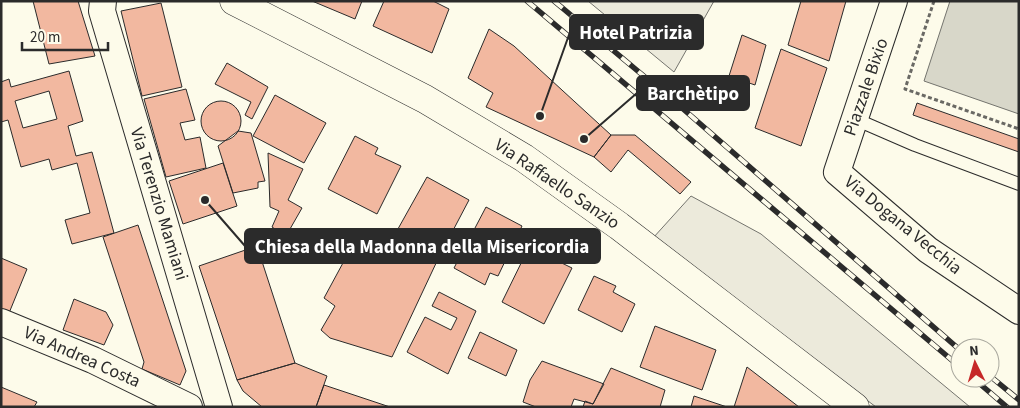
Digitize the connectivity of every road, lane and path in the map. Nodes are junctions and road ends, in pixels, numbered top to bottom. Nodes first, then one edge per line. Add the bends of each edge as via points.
1 (103, 1) edge
2 (234, 1) edge
3 (894, 1) edge
4 (934, 1) edge
5 (855, 119) junction
6 (1019, 129) edge
7 (837, 172) joint
8 (1019, 184) edge
9 (1019, 311) edge
10 (1, 322) edge
11 (190, 407) edge
12 (219, 407) edge
13 (855, 407) edge

1 - 12 street, Via Terenzio Mamiani via 102,11
2 - 13 main road, Via Raffaello Sanzio via 425,99 524,158 619,226
3 - 5 street, Piazzale Bixio
4 - 6 path via 905,89
5 - 7 street, Piazzale Bixio
5 - 8 lane
7 - 9 street, Via Dogana Vecchia via 928,250
10 - 11 street, Via Andrea Costa via 94,360

